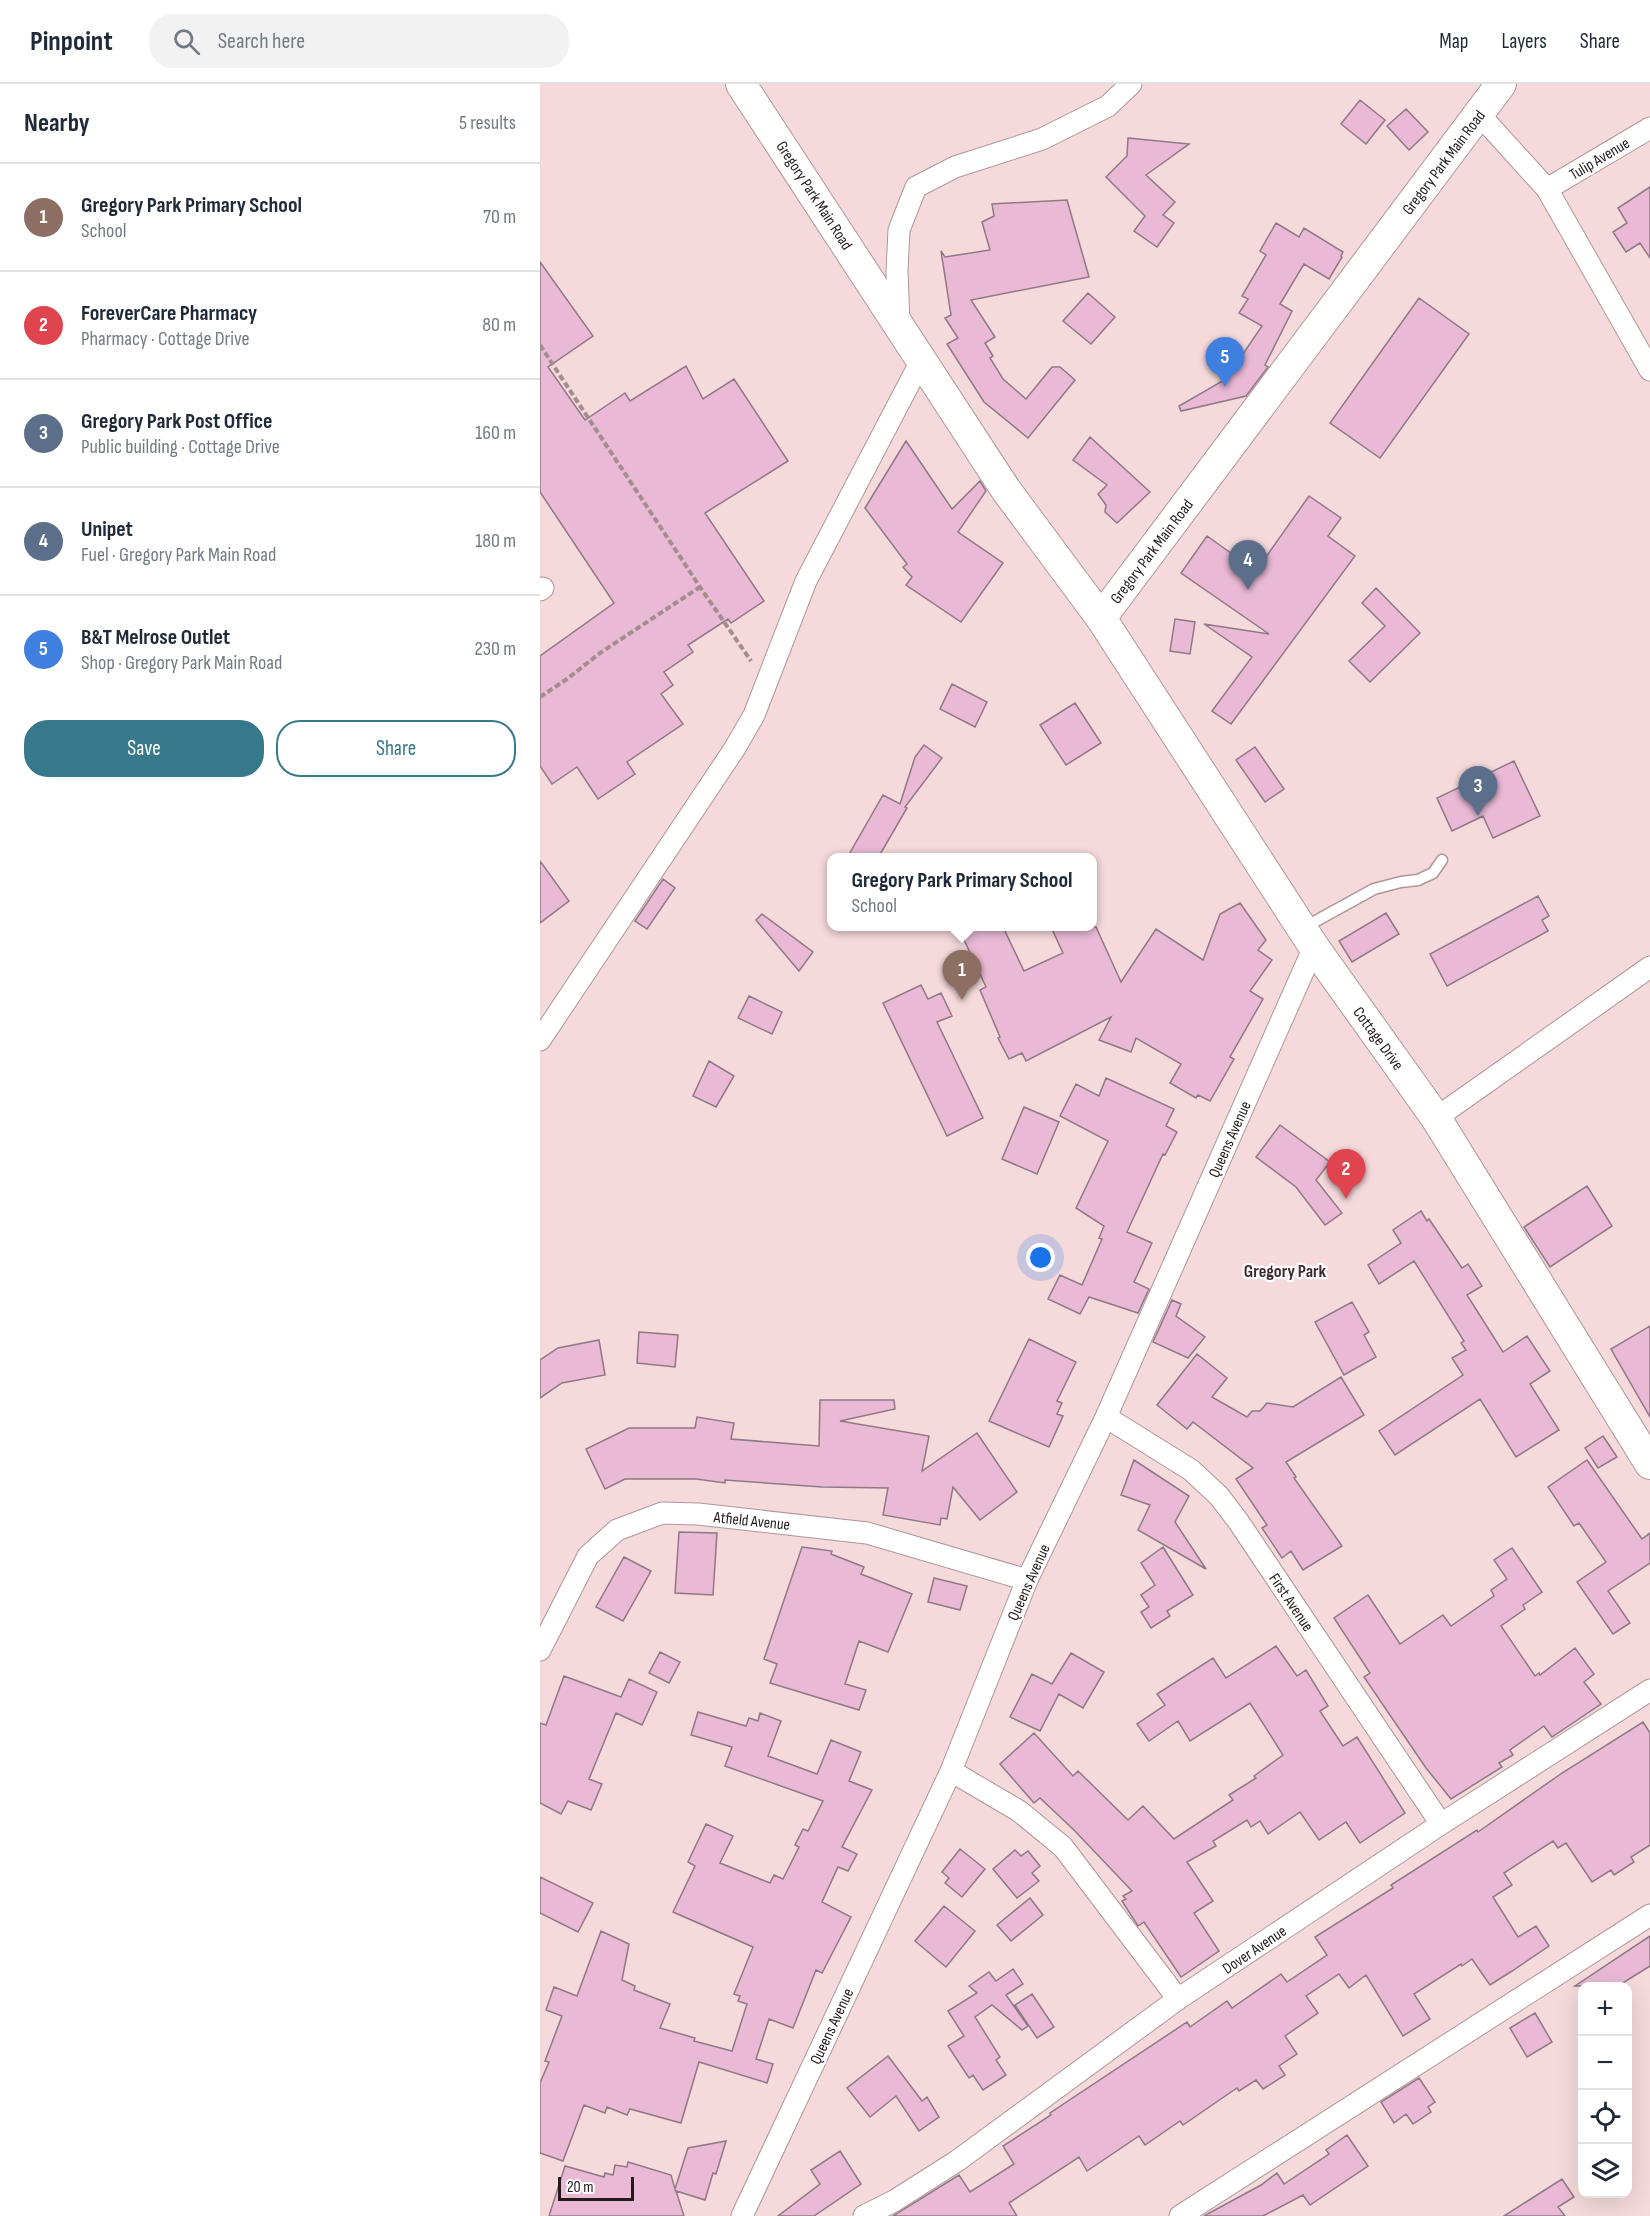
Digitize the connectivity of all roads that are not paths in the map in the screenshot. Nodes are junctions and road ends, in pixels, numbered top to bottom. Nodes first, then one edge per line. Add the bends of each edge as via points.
1 (741, 84) edge
2 (1131, 84) edge
3 (1501, 84) edge
4 (1479, 114) junction
5 (1650, 128) edge
6 (1547, 189) junction
7 (899, 324) junction
8 (922, 359) junction
9 (1650, 370) edge
10 (1101, 618) junction
11 (1442, 860) dead end
12 (1308, 938) junction
13 (1650, 967) edge
14 (540, 1040) edge
15 (1436, 1118) junction
16 (1106, 1417) junction
17 (1650, 1464) edge
18 (1027, 1580) junction
19 (540, 1650) edge
20 (1650, 1690) edge
21 (951, 1771) junction
22 (1441, 1824) junction
23 (1650, 1915) edge
24 (1178, 1999) junction
25 (742, 2216) edge
26 (864, 2216) edge
27 (1180, 2216) edge

1 - 7 street, Gregory Park Main Road
2 - 7 street via 1108,106 1042,139 955,167 916,187 899,231
3 - 4 street, Gregory Park Main Road
4 - 6 street
4 - 10 street, Gregory Park Main Road
5 - 6 street, Tulip Avenue
6 - 9 street
7 - 8 street, Gregory Park Main Road
8 - 10 street, Gregory Park Main Road via 1006,490
8 - 14 street via 806,581 754,715
10 - 12 street, Cottage Drive
11 - 12 lane via 1433,873 1418,880 1374,889
12 - 15 street, Cottage Drive
12 - 16 street, Queens Avenue
13 - 15 street
15 - 17 street, Cottage Drive
16 - 18 street, Queens Avenue
16 - 22 street, First Avenue via 1191,1470 1219,1496
18 - 19 street, Atfield Avenue via 867,1533 662,1513 617,1530 588,1556
18 - 21 street, Queens Avenue
20 - 22 street, Dover Avenue
21 - 24 street via 1019,1811 1064,1847
21 - 25 street, Queens Avenue
22 - 24 street, Dover Avenue
23 - 27 street
24 - 26 street, Dover Avenue via 957,2161

